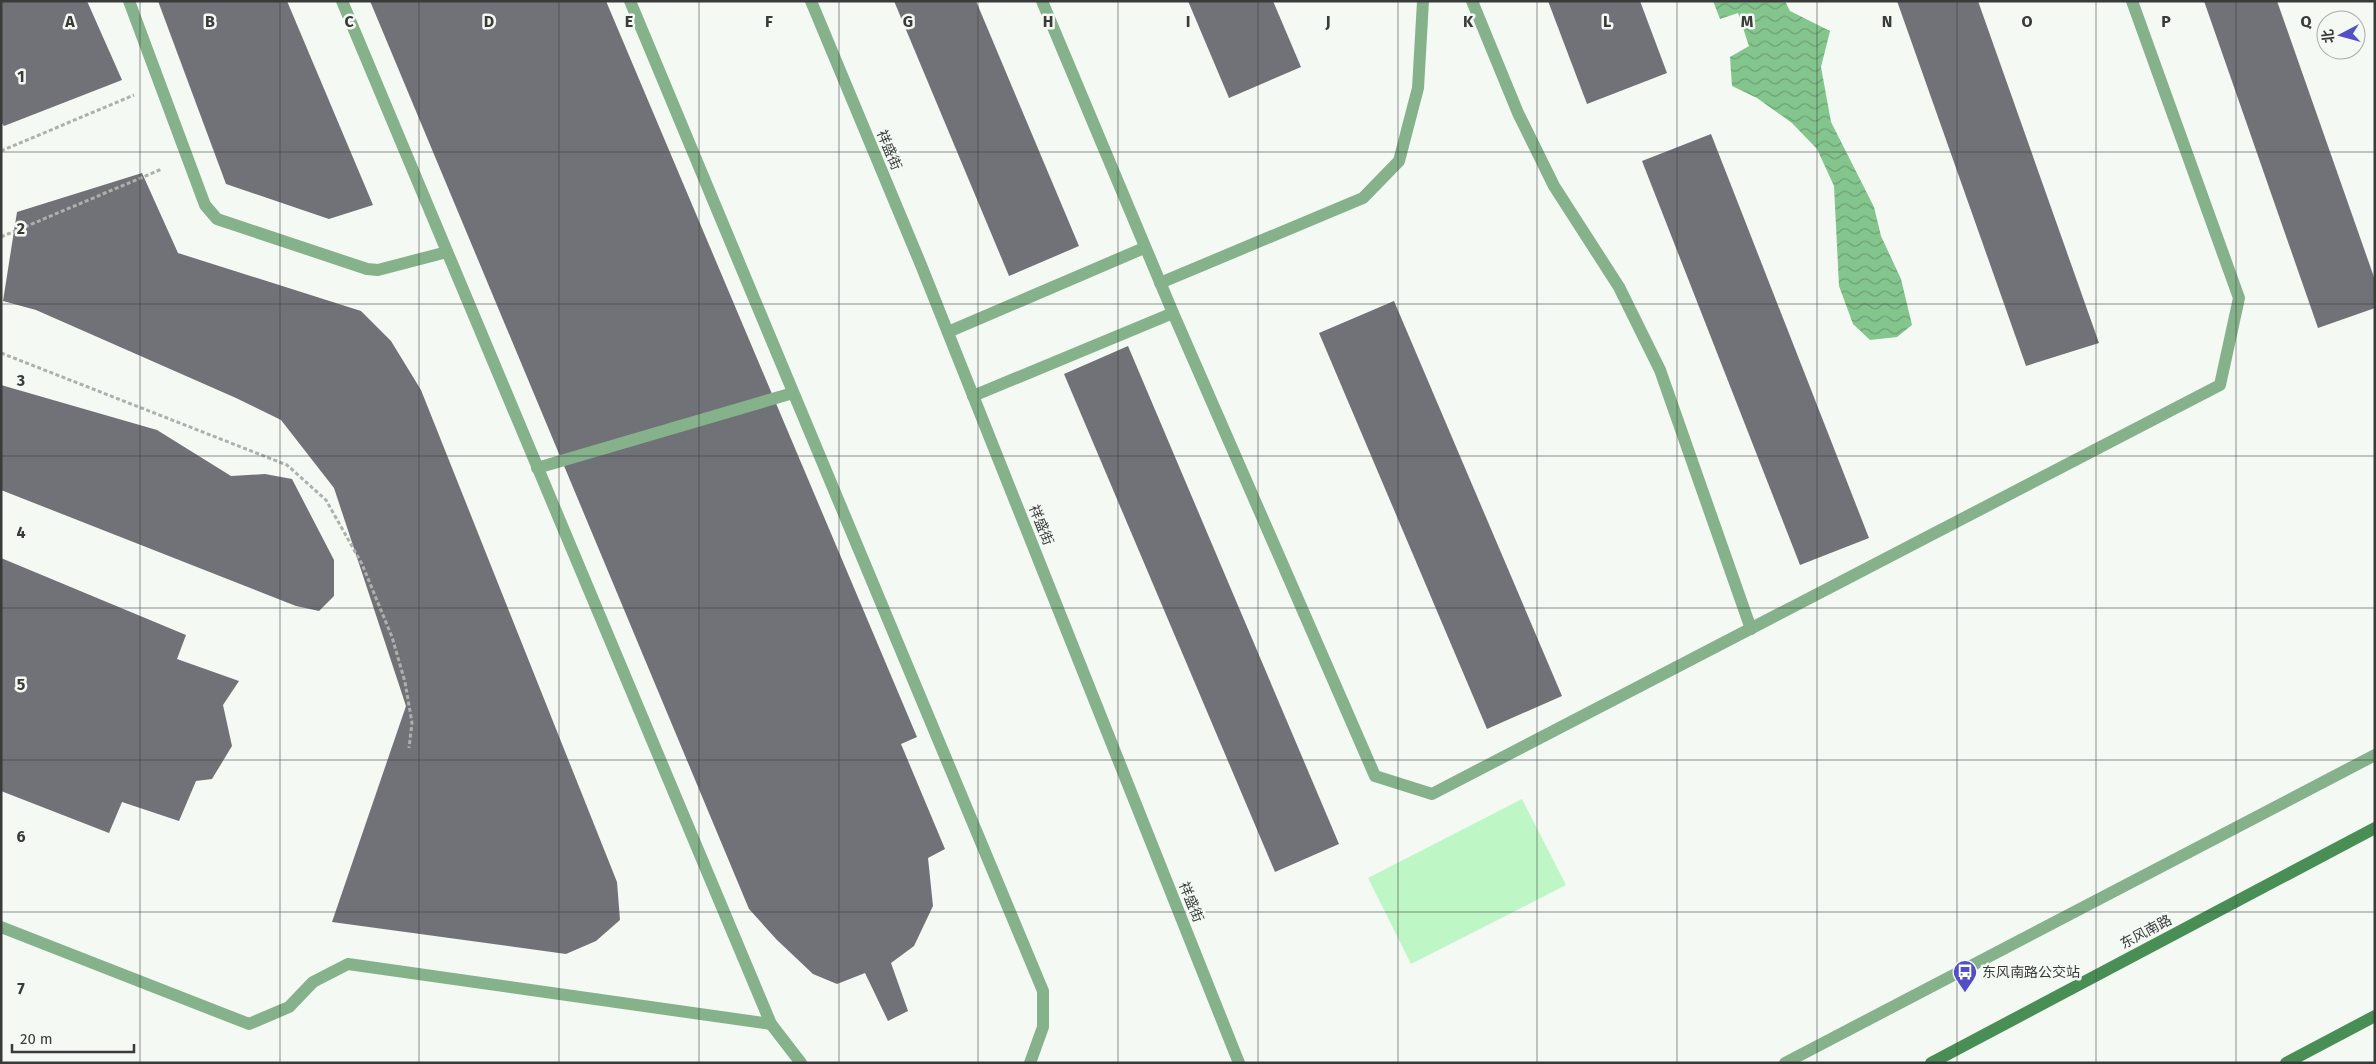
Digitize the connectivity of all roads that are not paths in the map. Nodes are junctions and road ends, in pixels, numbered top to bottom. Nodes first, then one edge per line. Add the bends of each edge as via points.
1 (129, 1) edge
2 (342, 1) edge
3 (630, 1) edge
4 (811, 1) edge
5 (1042, 1) edge
6 (1423, 1) edge
7 (1472, 1) edge
8 (2132, 1) edge
9 (1144, 248) junction
10 (447, 252) junction
11 (1160, 283) junction
12 (1172, 313) junction
13 (948, 332) junction
14 (793, 393) junction
15 (974, 396) junction
16 (537, 468) junction
17 (1751, 628) junction
18 (2375, 755) edge
19 (2375, 828) edge
20 (1, 927) edge
21 (2375, 1016) edge
22 (771, 1024) junction
23 (802, 1063) edge
24 (1030, 1063) edge
25 (1239, 1063) edge
26 (1785, 1063) edge
27 (1932, 1063) edge
28 (2286, 1063) edge

1 - 10 street via 205,205 217,219 367,269 378,270
2 - 10 street
3 - 14 street
4 - 13 street, 祥盛街
5 - 9 street
6 - 11 street via 1418,88 1399,161 1363,198
7 - 17 street via 1518,113 1554,186 1619,286 1660,370
8 - 17 street via 2239,298 2220,385
9 - 11 street
9 - 13 street
10 - 16 street
11 - 12 street
12 - 15 street
12 - 17 street via 1375,776 1432,794
13 - 15 street, 祥盛街
14 - 16 street
14 - 24 street via 1043,991 1043,1027
15 - 25 street, 祥盛街
16 - 22 street
18 - 26 street
19 - 27 main road, 东风南路
20 - 22 street via 249,1024 289,1007 313,982 348,964
21 - 28 main road
22 - 23 street

